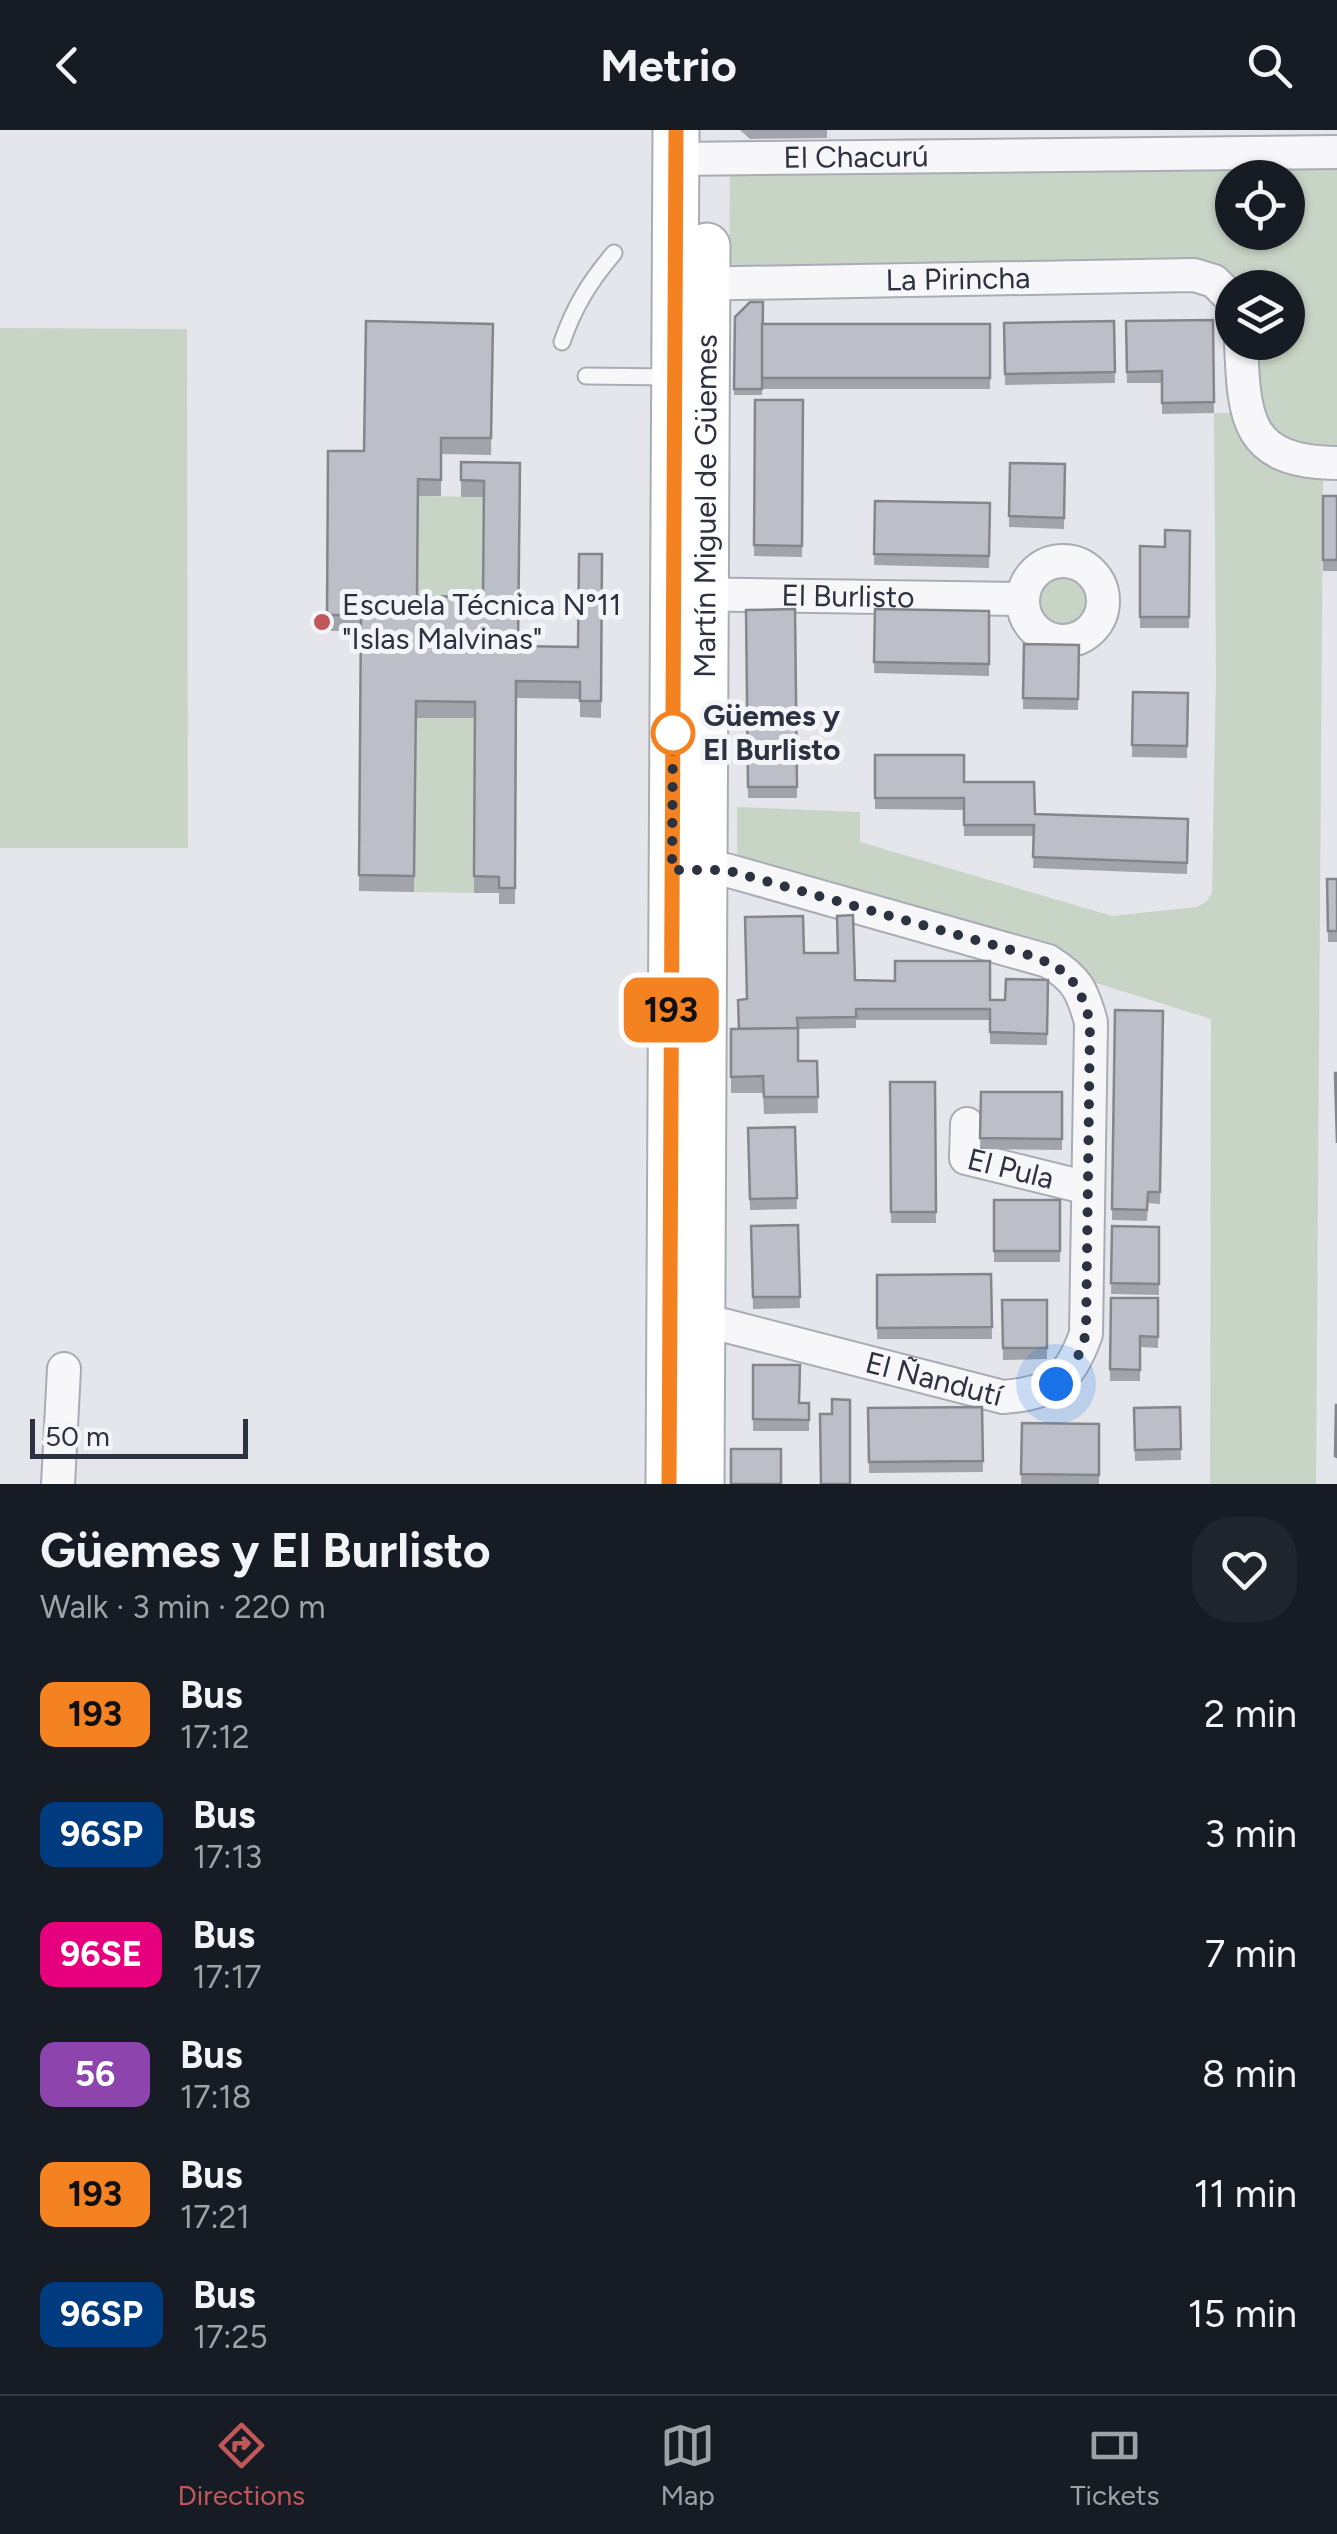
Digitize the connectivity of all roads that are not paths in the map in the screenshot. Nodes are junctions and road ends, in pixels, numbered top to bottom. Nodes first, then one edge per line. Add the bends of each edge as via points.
1 (691, 145) edge
2 (1337, 152) edge
3 (614, 253) dead end
4 (1215, 282) edge
5 (691, 284) junction
6 (562, 342) dead end
7 (1242, 360) edge
8 (586, 376) dead end
9 (675, 377) junction
10 (1337, 463) edge
11 (689, 594) junction
12 (1022, 600) dead end
13 (688, 870) junction
14 (967, 1124) dead end
15 (1088, 1188) junction
16 (686, 1323) junction
17 (64, 1369) dead end
18 (58, 1484) edge
19 (669, 1484) edge
20 (701, 1484) edge

1 - 2 street, El Chacurú
1 - 5 main road, Martín Miguel de Güemes
3 - 6 lane via 581,296
4 - 5 street, La Pirincha via 1194,275
5 - 9 main road, Martín Miguel de Güemes
5 - 11 main road, Martín Miguel de Güemes
7 - 10 street via 1243,397 1255,431 1284,456
8 - 9 lane
9 - 11 main road, Martín Miguel de Güemes
11 - 12 street, El Burlisto
11 - 13 main road, Martín Miguel de Güemes
13 - 15 street, El Ñandutí via 726,870 1022,953 1071,975 1090,1022
13 - 16 main road, Martín Miguel de Güemes
14 - 15 street, El Pula via 966,1158
15 - 16 street, El Ñandutí via 1086,1334 1076,1362 1034,1395 1003,1398 724,1324
16 - 19 main road, Martín Miguel de Güemes
16 - 20 main road, Martín Miguel de Güemes
17 - 18 street

